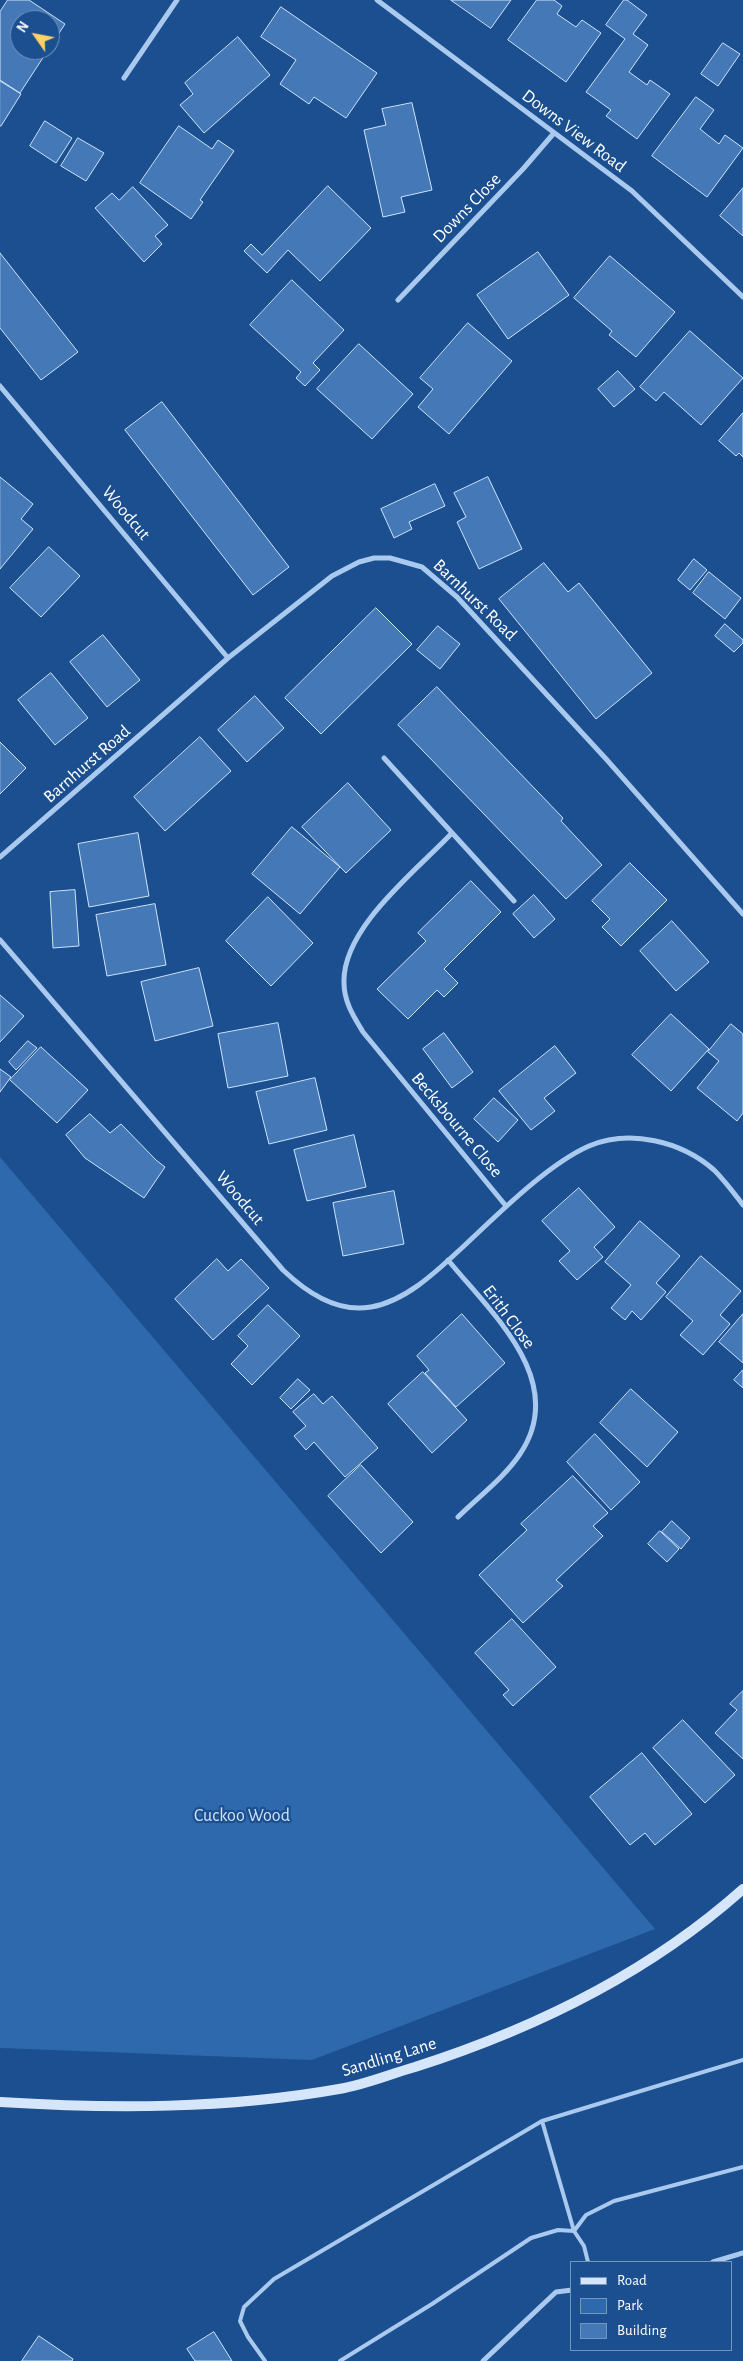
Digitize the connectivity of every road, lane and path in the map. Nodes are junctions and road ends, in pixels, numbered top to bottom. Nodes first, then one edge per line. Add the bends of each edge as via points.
1 (177, 0) edge
2 (377, 0) edge
3 (124, 78) dead end
4 (554, 133) junction
5 (743, 297) edge
6 (398, 300) dead end
7 (0, 386) edge
8 (228, 658) junction
9 (384, 758) dead end
10 (452, 833) junction
11 (0, 857) edge
12 (514, 901) dead end
13 (743, 914) edge
14 (0, 940) edge
15 (743, 1205) edge
16 (506, 1206) junction
17 (448, 1260) junction
18 (458, 1517) dead end
19 (743, 1889) edge
20 (743, 2060) edge
21 (0, 2102) edge
22 (542, 2122) junction
23 (743, 2167) edge
24 (574, 2231) junction
25 (743, 2254) edge
26 (588, 2261) edge
27 (717, 2261) edge
28 (570, 2290) edge
29 (265, 2361) edge
30 (340, 2361) edge
31 (483, 2361) edge

1 - 3 street
2 - 4 street, Downs View Road
4 - 5 street, Downs View Road via 632,191
4 - 6 street, Downs Close
7 - 8 street, Woodcut
8 - 11 street, Barnhurst Road
8 - 13 street, Barnhurst Road via 332,576 359,562 390,558 422,567 457,597 524,669
9 - 10 street
10 - 12 street
10 - 16 street, Becksbourne Close via 369,918 346,958 344,984 348,1008 363,1032
14 - 17 street, Woodcut via 299,1285 344,1306 371,1307 399,1296
15 - 16 street via 725,1182 700,1160 669,1144 628,1139 607,1140 573,1155
16 - 17 street, Woodcut
17 - 18 street, Erith Close via 520,1351 530,1369 537,1399 535,1420 520,1455
19 - 21 street, Sandling Lane via 678,1941 579,2002 453,2054 341,2089 192,2106 56,2106
20 - 22 lane
22 - 24 lane
22 - 29 lane via 274,2279 244,2307 240,2321
23 - 24 lane via 614,2200 586,2215
24 - 26 lane via 584,2246
24 - 30 lane via 558,2230 531,2238
25 - 27 street
28 - 31 street via 556,2292

